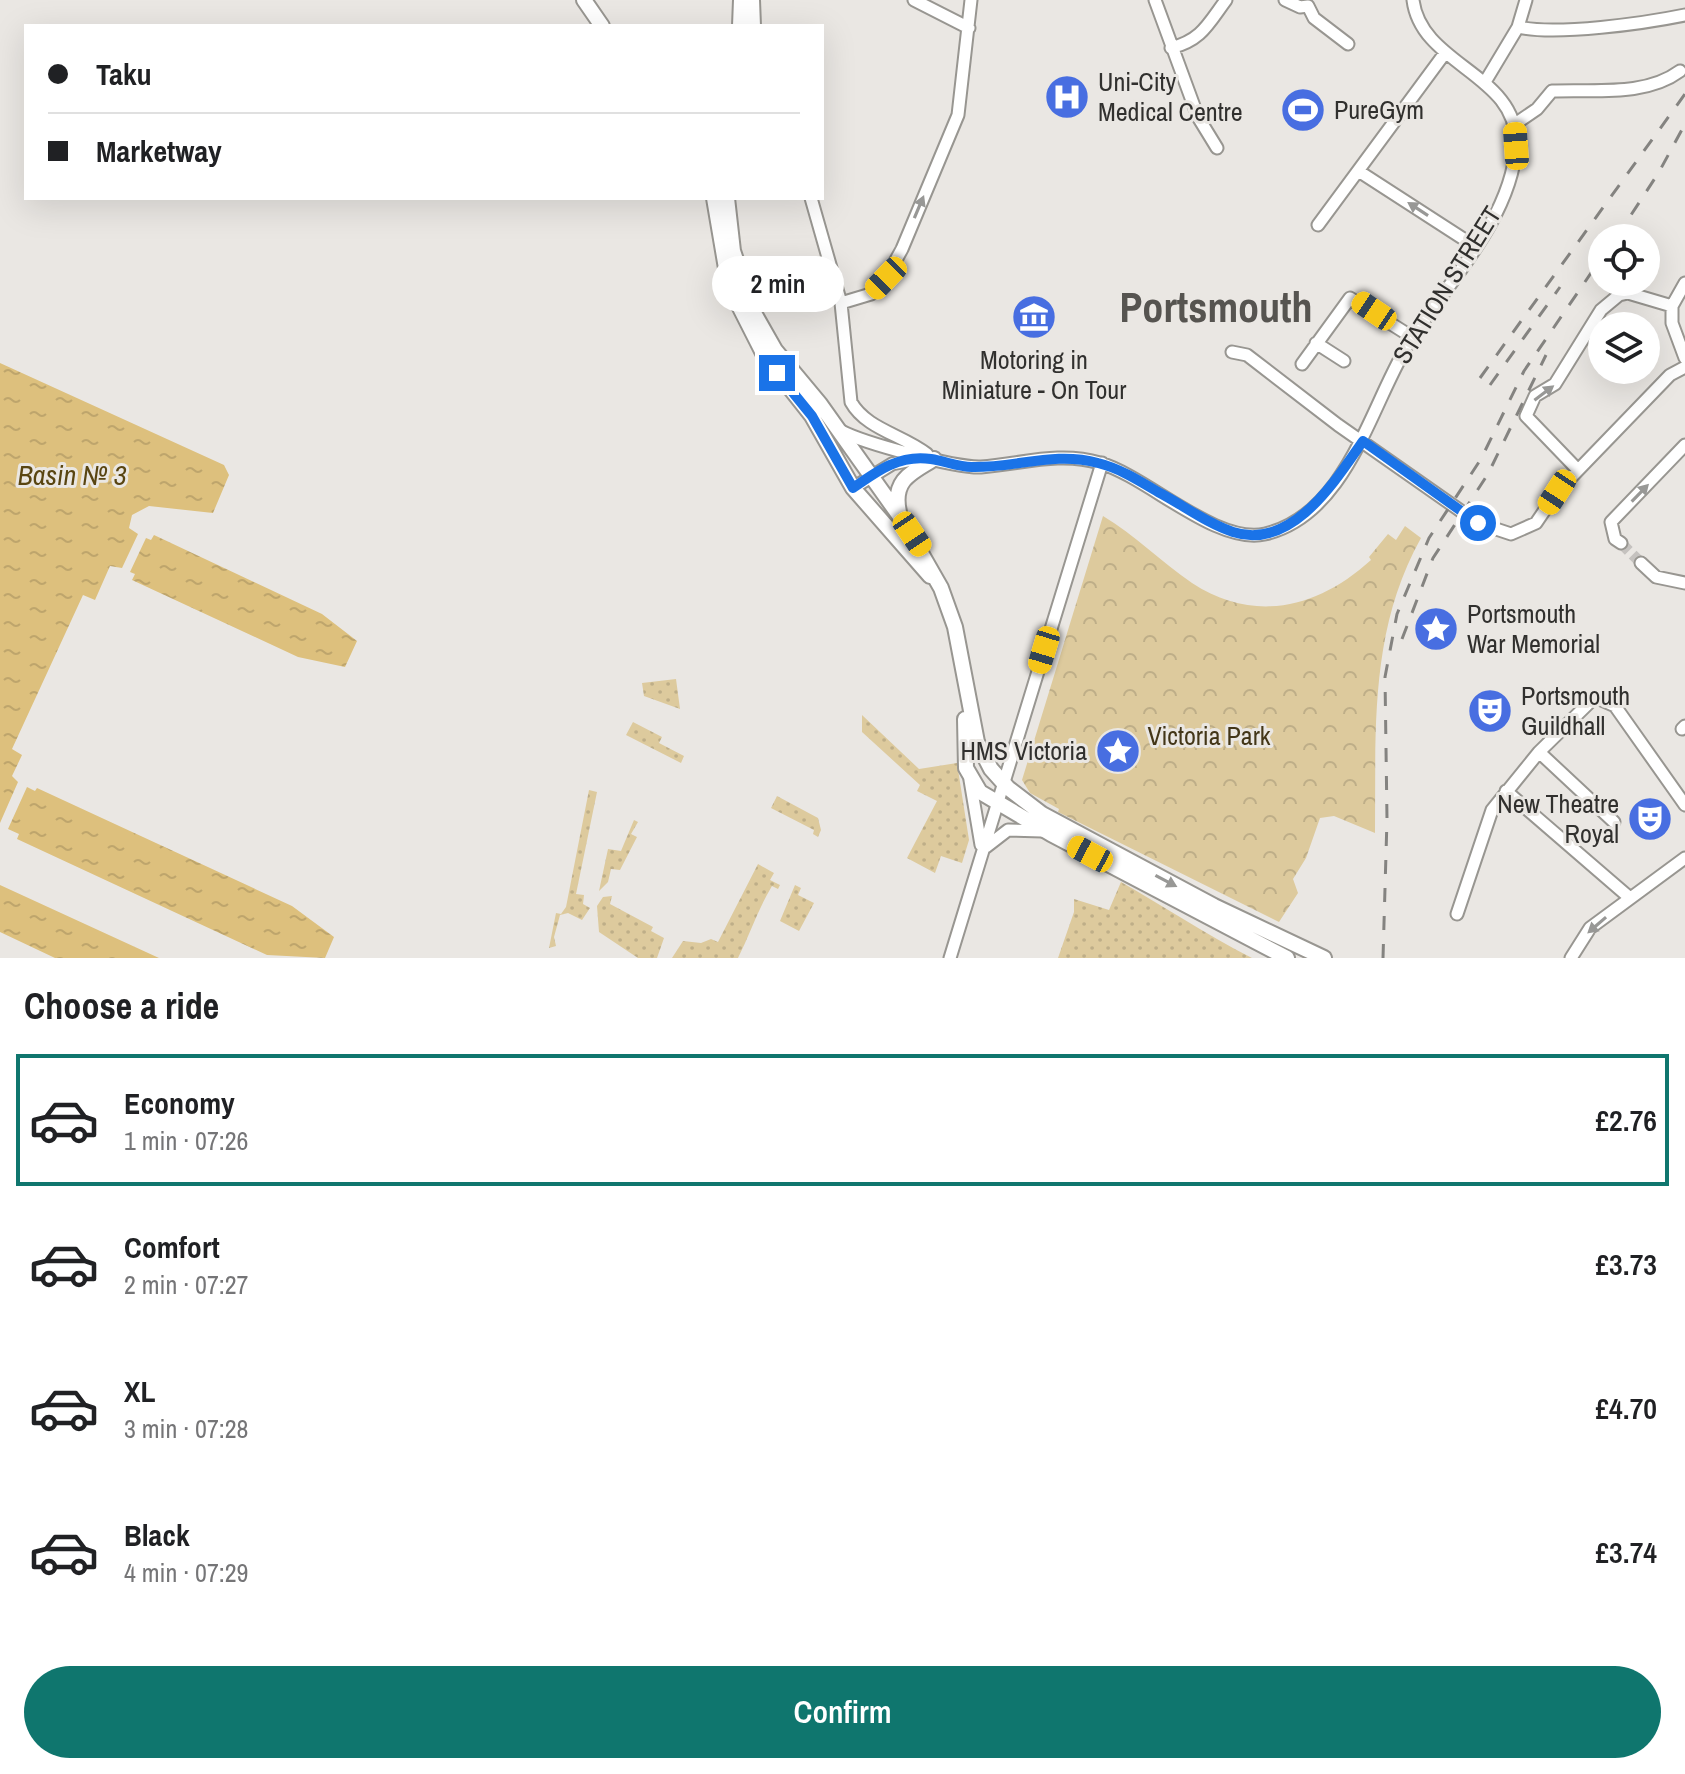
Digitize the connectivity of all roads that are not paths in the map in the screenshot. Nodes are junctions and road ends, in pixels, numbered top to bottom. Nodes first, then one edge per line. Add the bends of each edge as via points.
1 (584, 0) edge
2 (741, 0) edge
3 (752, 0) edge
4 (971, 0) edge
5 (1155, 0) edge
6 (1226, 0) edge
7 (1285, 0) edge
8 (1413, 0) edge
9 (1526, 0) edge
10 (918, 1) edge
11 (1312, 3) edge
12 (1685, 15) edge
13 (601, 24) edge
14 (740, 24) edge
15 (753, 24) edge
16 (1518, 27) junction
17 (969, 28) junction
18 (1348, 44) dead end
19 (1171, 48) junction
20 (1445, 53) junction
21 (1680, 71) dead end
22 (1485, 82) junction
23 (1515, 124) junction
24 (1217, 148) dead end
25 (1360, 172) junction
26 (714, 200) edge
27 (727, 200) edge
28 (812, 200) edge
29 (1318, 225) dead end
30 (1476, 247) junction
31 (1685, 283) edge
32 (841, 303) junction
33 (1672, 306) junction
34 (1412, 337) junction
35 (1316, 343) junction
36 (1232, 352) dead end
37 (1685, 358) edge
38 (1344, 361) dead end
39 (1302, 364) dead end
40 (1685, 367) edge
41 (837, 429) junction
42 (1363, 441) junction
43 (1685, 445) edge
44 (934, 459) junction
45 (1102, 463) junction
46 (1578, 470) junction
47 (868, 472) junction
48 (853, 485) junction
49 (901, 518) junction
50 (1621, 543) dead end
51 (1641, 563) tunnel mouth
52 (1685, 583) edge
53 (941, 588) junction
54 (965, 695) junction
55 (972, 726) junction
56 (1539, 752) junction
57 (970, 779) junction
58 (1003, 784) junction
59 (1506, 791) junction
60 (997, 803) junction
61 (1685, 805) edge
62 (1614, 822) dead end
63 (1051, 834) junction
64 (981, 854) junction
65 (1685, 858) edge
66 (1630, 898) junction
67 (1457, 914) dead end
68 (950, 958) edge
69 (1287, 958) edge
70 (1324, 958) edge
71 (1571, 958) edge

1 - 13 main road
2 - 14 main road
3 - 15 main road
4 - 17 street
5 - 19 street
6 - 19 street via 1191,43
7 - 11 street
8 - 20 street via 1419,27
9 - 16 street
10 - 17 street
11 - 18 street via 1314,18
12 - 16 street via 1577,27
16 - 22 street
32 -> 17 street via 871,294 886,278 958,115
19 - 24 street via 1198,117
20 - 22 street
20 - 25 street
21 - 23 street via 1646,88 1552,91
22 - 23 street
23 - 30 street, STATION STREET via 1511,174
25 - 29 street
30 -> 25 street
26 - 48 main road via 721,252 742,318 812,416
27 - 41 main road via 733,251 754,313 775,350
28 - 32 street
30 - 34 street, STATION STREET
31 - 33 street
32 - 44 street via 846,381 857,414
33 - 37 street via 1672,323
46 -> 33 street via 1526,416 1535,396 1555,384 1589,326 1619,295
34 - 35 street via 1350,298
34 - 42 street, STATION STREET
35 - 38 street
35 - 39 street
36 - 42 street via 1247,355
40 - 46 street via 1670,375
41 - 44 street
41 - 47 main road
42 - 45 street, STATION STREET via 1305,512 1256,535 1208,521
42 - 46 street via 1445,501 1487,527 1511,534 1536,523
50 -> 43 street via 1611,522
44 - 45 street, STATION STREET via 969,467 1068,456
44 - 47 street via 903,460
44 - 49 main road via 901,482
45 - 58 street
47 - 48 street
47 - 49 main road
48 - 53 main road
49 - 53 main road
51 - 52 street via 1656,577
53 - 54 main road via 955,627
54 - 55 main road
54 - 57 main road
55 - 58 main road via 985,760
55 - 60 main road via 978,762
56 - 59 street
56 - 61 street via 1585,704 1599,699 1615,706
56 - 62 street
57 - 60 main road
57 - 64 street
58 - 60 street
58 -> 70 main road via 1042,814
59 - 66 street
59 - 67 street via 1492,810
60 - 63 main road
60 - 64 street
63 - 64 street via 1008,830
63 - 69 main road
64 - 68 street
65 - 66 street
66 -> 71 street via 1590,928

